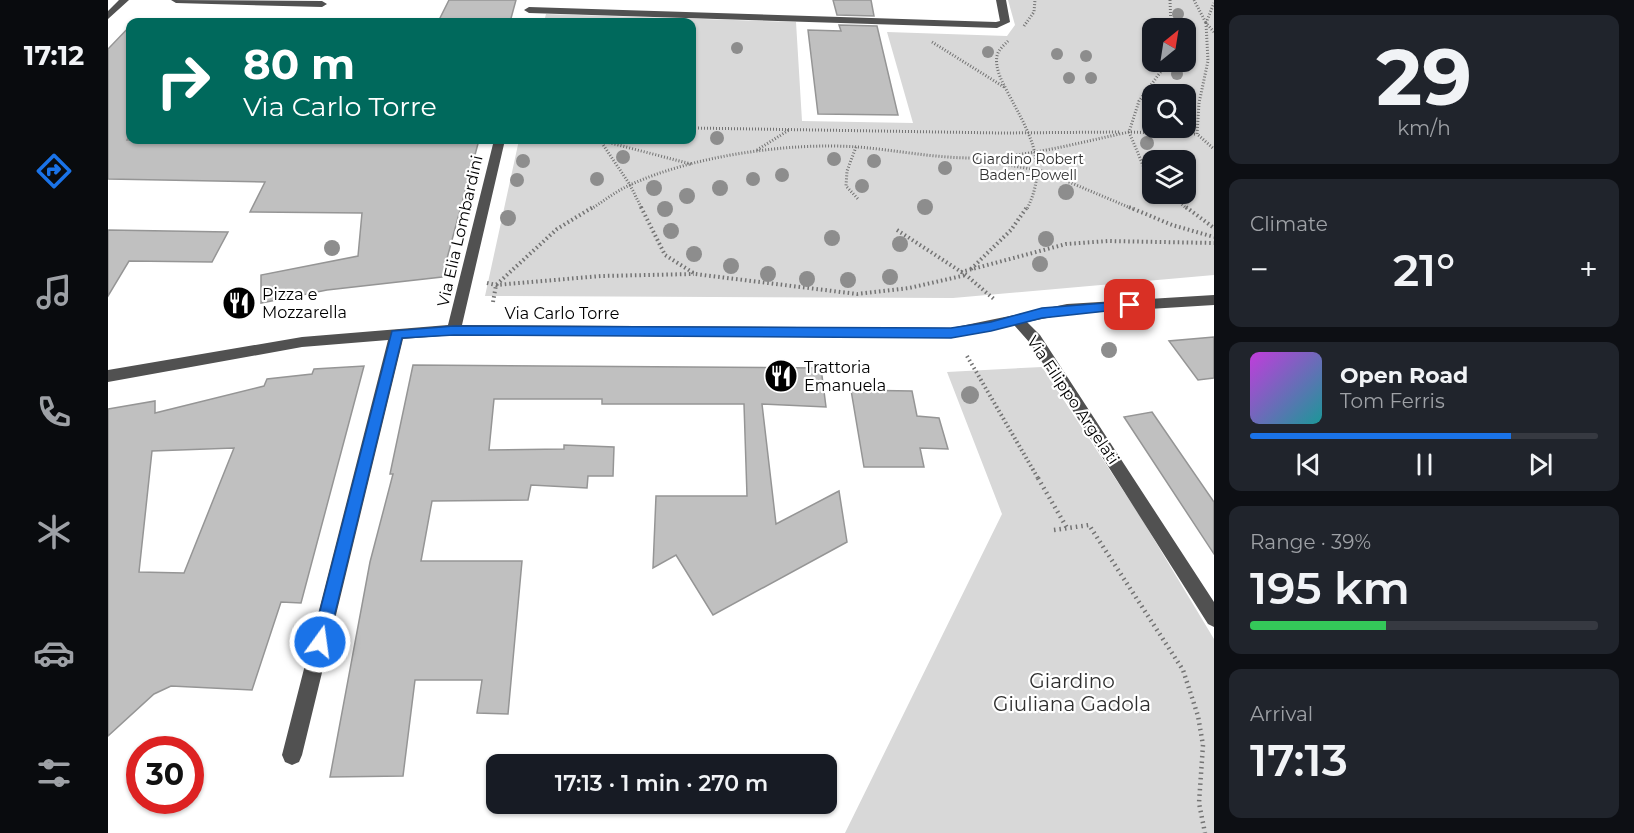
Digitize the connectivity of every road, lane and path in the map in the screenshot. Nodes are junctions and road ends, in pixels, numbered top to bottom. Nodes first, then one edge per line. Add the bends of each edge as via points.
1 (124, 0) edge
2 (176, 0) edge
3 (1000, 0) edge
4 (1035, 0) edge
5 (1170, 0) edge
6 (1194, 0) edge
7 (1214, 3) edge
8 (322, 4) dead end
9 (530, 5) edge
10 (108, 16) edge
11 (1171, 18) edge
12 (1206, 23) junction
13 (1022, 29) dead end
14 (1214, 32) edge
15 (922, 37) dead end
16 (1009, 39) dead end
17 (1163, 72) edge
18 (1005, 88) junction
19 (696, 128) edge
20 (790, 130) junction
21 (1129, 132) junction
22 (1030, 133) junction
23 (1197, 134) junction
24 (498, 144) edge
25 (604, 144) edge
26 (616, 144) edge
27 (856, 147) junction
28 (1214, 148) edge
29 (756, 151) junction
30 (1035, 152) junction
31 (970, 158) junction
32 (1142, 161) edge
33 (692, 164) junction
34 (1036, 170) junction
35 (630, 186) junction
36 (858, 199) dead end
37 (1182, 204) edge
38 (1214, 228) edge
39 (897, 230) dead end
40 (1214, 237) edge
41 (1214, 243) edge
42 (971, 269) junction
43 (961, 272) junction
44 (695, 274) junction
45 (966, 275) junction
46 (484, 282) dead end
47 (496, 285) junction
48 (994, 300) dead end
49 (1214, 300) edge
50 (493, 302) dead end
51 (1017, 320) junction
52 (454, 330) junction
53 (397, 334) junction
54 (967, 356) dead end
55 (108, 376) edge
56 (1067, 528) junction
57 (1054, 530) dead end
58 (1214, 618) edge
59 (292, 755) dead end
60 (1205, 833) edge

1 - 10 street
2 - 8 street
3 - 9 street via 1005,22 997,25
4 - 13 path via 1034,12
5 - 11 path
6 - 12 path
7 - 12 path
12 - 14 path
12 - 23 path via 1208,61
15 - 18 path
16 - 18 path via 997,56
17 - 21 path via 1133,112
18 - 22 path
19 - 20 path
20 - 22 path
20 - 29 path
21 - 22 path
21 - 23 path
21 - 30 path
21 - 32 path
22 - 30 path
23 - 28 path
24 - 52 street, Via Elia Lombardini
25 - 35 path
26 - 33 path
27 - 29 path via 804,146
27 - 31 path
27 - 36 path via 846,186
29 - 33 path
30 - 31 path
30 - 34 path
31 - 34 path
33 - 35 path
34 - 40 path via 1172,225
34 - 42 path via 1035,187 1019,219
35 - 44 path via 665,255
35 - 47 path via 557,228
37 - 38 path
39 - 43 path
41 - 42 path via 1066,244
42 - 43 path
43 - 45 path
44 - 45 path via 857,294 909,288
44 - 47 path via 601,276
45 - 48 path
46 - 47 path
47 - 50 path
49 - 51 street, Via Filippo Argelati via 1067,309
51 - 52 street, Via Carlo Torre via 951,333
51 - 58 street, Via Filippo Argelati via 1035,339
52 - 53 street, Via Carlo Torre
53 - 55 street, Via Carlo Torre via 302,342
53 - 59 street
54 - 56 path
56 - 57 path
56 - 60 path via 1089,525 1183,670 1203,745 1199,803

